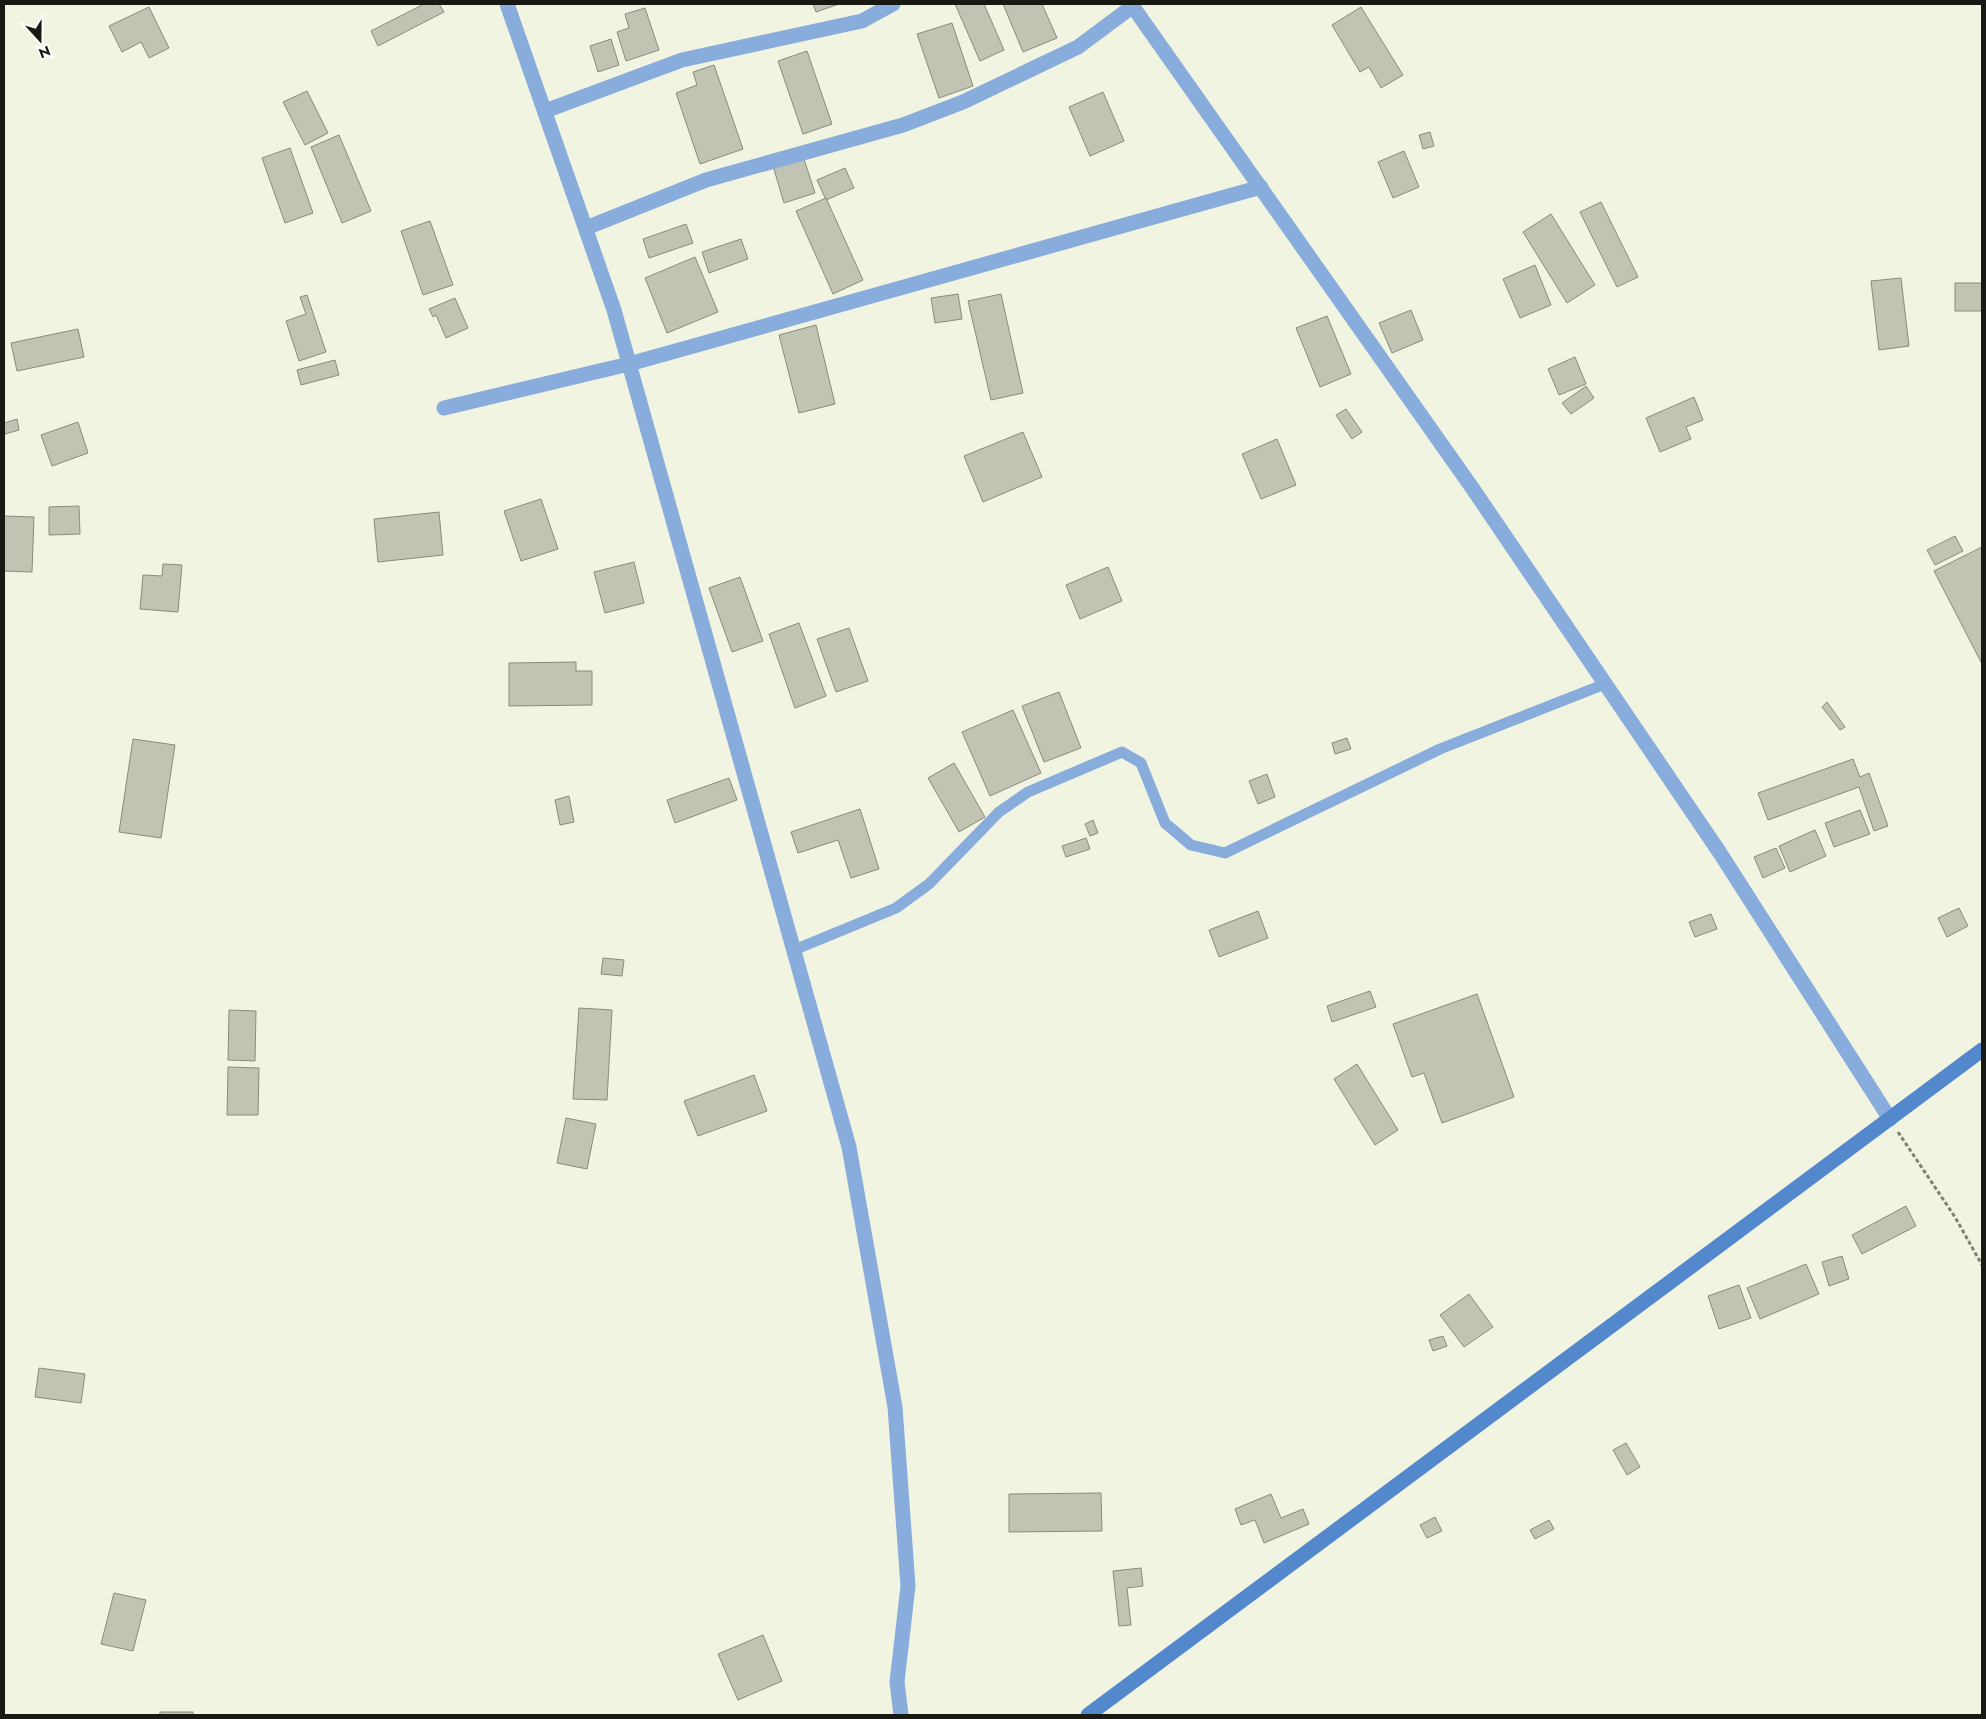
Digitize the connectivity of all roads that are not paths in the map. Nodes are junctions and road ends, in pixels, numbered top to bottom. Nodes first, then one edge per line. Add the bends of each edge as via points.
1 (507, 4) edge
2 (893, 4) edge
3 (1132, 5) edge
4 (545, 111) junction
5 (1261, 187) junction
6 (586, 228) junction
7 (629, 364) junction
8 (444, 408) dead end
9 (1605, 684) junction
10 (794, 950) junction
11 (1982, 1050) edge
12 (1890, 1119) junction
13 (901, 1715) edge
14 (1088, 1715) edge

1 - 4 street
2 - 4 street via 862,21 682,60
3 - 5 street
3 - 6 street via 1078,47 963,102 903,126 706,180
4 - 6 street
5 - 7 street
5 - 9 street
6 - 7 street
7 - 8 street
7 - 10 street
9 - 10 lane via 1440,749 1225,853 1191,845 1165,823 1141,763 1122,752 1028,792 999,812 929,884 896,908
9 - 12 street via 1720,853
10 - 13 street via 849,1147 895,1407 908,1586 897,1682
11 - 12 main road
12 - 14 main road

